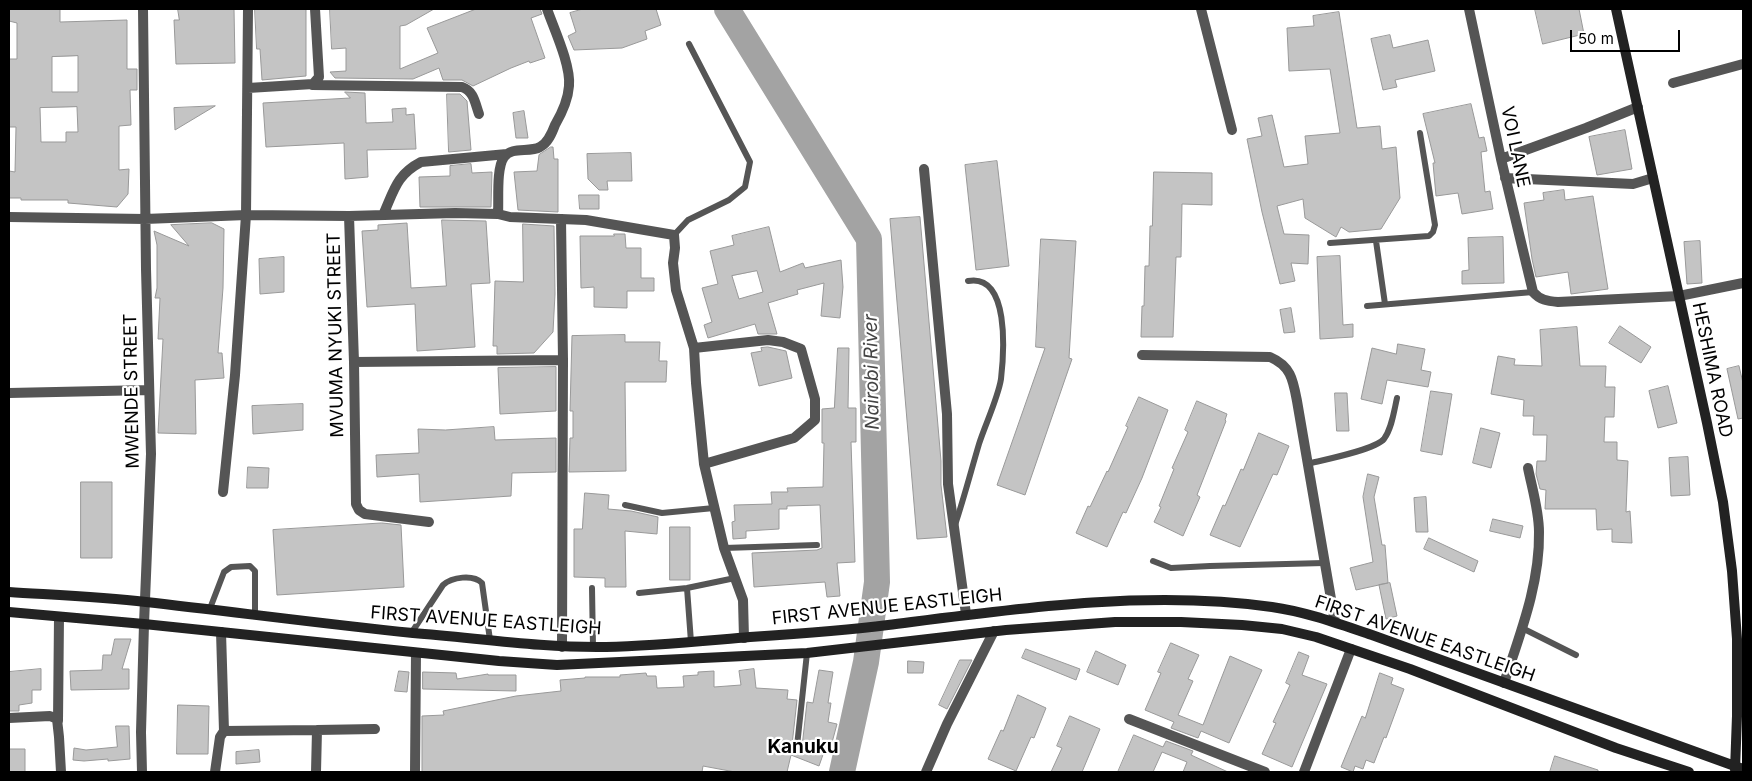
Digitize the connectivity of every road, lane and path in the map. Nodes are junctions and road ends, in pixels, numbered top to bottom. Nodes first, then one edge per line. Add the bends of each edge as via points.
1 (143, 9) edge
2 (248, 9) edge
3 (315, 9) edge
4 (546, 9) edge
5 (1201, 9) edge
6 (1469, 9) edge
7 (1616, 9) edge
8 (689, 44) dead end
9 (1743, 64) edge
10 (1673, 83) dead end
11 (312, 85) junction
12 (248, 88) junction
13 (1638, 107) junction
14 (479, 114) dead end
15 (1232, 130) dead end
16 (1420, 133) dead end
17 (507, 154) junction
18 (1501, 159) junction
19 (924, 169) dead end
20 (1505, 178) junction
21 (1653, 178) junction
22 (498, 214) junction
23 (246, 215) junction
24 (383, 215) junction
25 (349, 216) junction
26 (9, 217) edge
27 (145, 219) junction
28 (562, 219) junction
29 (674, 235) junction
30 (1376, 240) junction
31 (1330, 243) dead end
32 (968, 281) dead end
33 (1743, 283) edge
34 (1533, 292) junction
35 (1679, 296) junction
36 (1385, 304) junction
37 (1367, 306) dead end
38 (694, 348) junction
39 (1142, 355) dead end
40 (563, 360) junction
41 (354, 362) junction
42 (149, 390) junction
43 (9, 394) edge
44 (1397, 398) dead end
45 (704, 464) junction
46 (1307, 464) junction
47 (1528, 468) dead end
48 (223, 492) dead end
49 (625, 505) dead end
50 (714, 508) junction
51 (429, 522) dead end
52 (954, 526) junction
53 (817, 545) dead end
54 (724, 548) junction
55 (1153, 561) dead end
56 (1324, 563) junction
57 (735, 578) junction
58 (592, 588) dead end
59 (687, 588) junction
60 (9, 592) edge
61 (639, 593) dead end
62 (145, 602) junction
63 (209, 611) junction
64 (9, 612) edge
65 (966, 614) junction
66 (255, 616) junction
67 (59, 617) junction
68 (1335, 622) junction
69 (144, 624) junction
70 (1522, 628) junction
71 (994, 631) junction
72 (221, 632) junction
73 (412, 632) junction
74 (744, 638) junction
75 (490, 640) junction
76 (691, 642) junction
77 (562, 647) junction
78 (593, 647) junction
79 (1351, 648) junction
80 (416, 653) junction
81 (807, 653) junction
82 (1576, 654) dead end
83 (1504, 683) junction
84 (9, 718) edge
85 (1129, 719) dead end
86 (58, 721) junction
87 (375, 729) dead end
88 (316, 730) junction
89 (224, 731) junction
90 (797, 746) dead end
91 (1738, 769) edge
92 (61, 772) edge
93 (142, 772) edge
94 (215, 772) edge
95 (316, 772) edge
96 (416, 772) edge
97 (926, 772) edge
98 (1265, 772) edge
99 (1304, 772) edge
100 (1689, 772) edge

1 - 27 street, MWENDE STREET
2 - 12 street
3 - 11 street via 319,77
4 - 17 street via 567,67 568,96 548,140 540,147
5 - 15 street
6 - 18 street, VOI LANE
7 - 13 main road, HESHIMA ROAD
8 - 29 lane via 750,162 745,187 730,200 688,220
9 - 10 street
11 - 12 street
11 - 14 street via 462,87 472,95
12 - 23 street
13 - 18 street
13 - 21 main road, HESHIMA ROAD
16 - 30 lane via 1435,225 1433,232 1429,236
17 - 22 street via 501,165
17 - 24 street via 421,162 402,174
18 - 20 street, VOI LANE
19 - 52 street
20 - 21 street via 1633,184
20 - 34 street, VOI LANE
21 - 35 main road, HESHIMA ROAD
22 - 24 street
22 - 28 street
23 - 25 street, MVUMA NYUKI STREET
23 - 27 street, MVUMA NYUKI STREET
23 - 48 street
24 - 25 street
25 - 41 street, MVUMA NYUKI STREET
26 - 27 street, MVUMA NYUKI STREET
27 - 42 street, MWENDE STREET
28 - 29 street
28 - 40 street
29 - 38 street via 676,290
30 - 31 lane
30 - 36 lane
32 - 52 lane via 988,286 997,298 1004,330 1001,380
33 - 35 street
34 - 35 street via 1544,301 1558,302
34 - 36 lane
35 - 91 main road, HESHIMA ROAD via 1722,502 1732,571 1737,639
36 - 37 lane
38 - 45 street
38 - 45 street via 768,340 801,349 815,399 815,420 794,438
39 - 46 street via 1270,357 1278,361 1292,377
40 - 41 street
40 - 77 street
41 - 51 street, MVUMA NYUKI STREET via 358,510 376,517
42 - 43 street
42 - 62 street, MWENDE STREET via 151,454
44 - 46 lane via 1383,440 1370,448
45 - 50 street
46 - 56 street
47 - 70 street via 1539,530 1538,561
49 - 50 lane via 662,513
50 - 54 street
52 - 65 street
53 - 54 lane
54 - 57 street
55 - 56 lane via 1171,568
56 - 68 street
57 - 59 lane
57 - 74 street via 743,600
58 - 78 lane
59 - 61 lane
59 - 76 lane
60 - 62 main road, FIRST AVENUE EASTLEIGH
62 - 63 main road, FIRST AVENUE EASTLEIGH
62 - 69 street, MWENDE STREET
63 - 66 main road, FIRST AVENUE EASTLEIGH
63 - 66 lane via 224,572 231,567 250,566 255,571
64 - 67 main road, FIRST AVENUE EASTLEIGH
65 - 68 main road, FIRST AVENUE EASTLEIGH via 1071,604 1172,601 1273,607
65 - 74 main road, FIRST AVENUE EASTLEIGH via 884,626
66 - 73 main road, FIRST AVENUE EASTLEIGH
67 - 69 main road, FIRST AVENUE EASTLEIGH
67 - 86 street
68 - 83 main road, FIRST AVENUE EASTLEIGH
69 - 72 main road, FIRST AVENUE EASTLEIGH
69 - 93 street, MWENDE STREET
70 - 82 lane
70 - 83 street
71 - 79 main road, FIRST AVENUE EASTLEIGH via 1115,622 1224,624 1282,629
71 - 81 main road, FIRST AVENUE EASTLEIGH
71 - 97 street
72 - 80 main road, FIRST AVENUE EASTLEIGH
72 - 89 street
73 - 75 main road, FIRST AVENUE EASTLEIGH
73 - 75 lane via 443,585 452,579 472,577 482,583
74 - 76 main road, FIRST AVENUE EASTLEIGH
75 - 77 main road, FIRST AVENUE EASTLEIGH
76 - 78 main road, FIRST AVENUE EASTLEIGH
77 - 78 main road, FIRST AVENUE EASTLEIGH
79 - 99 street
79 - 100 main road, FIRST AVENUE EASTLEIGH via 1616,748
80 - 81 main road, FIRST AVENUE EASTLEIGH via 558,665
80 - 96 street
81 - 90 lane
83 - 91 main road, FIRST AVENUE EASTLEIGH
84 - 86 street via 54,716
85 - 98 street
86 - 92 street
87 - 88 street
88 - 89 street
88 - 95 street
89 - 94 street via 220,737

